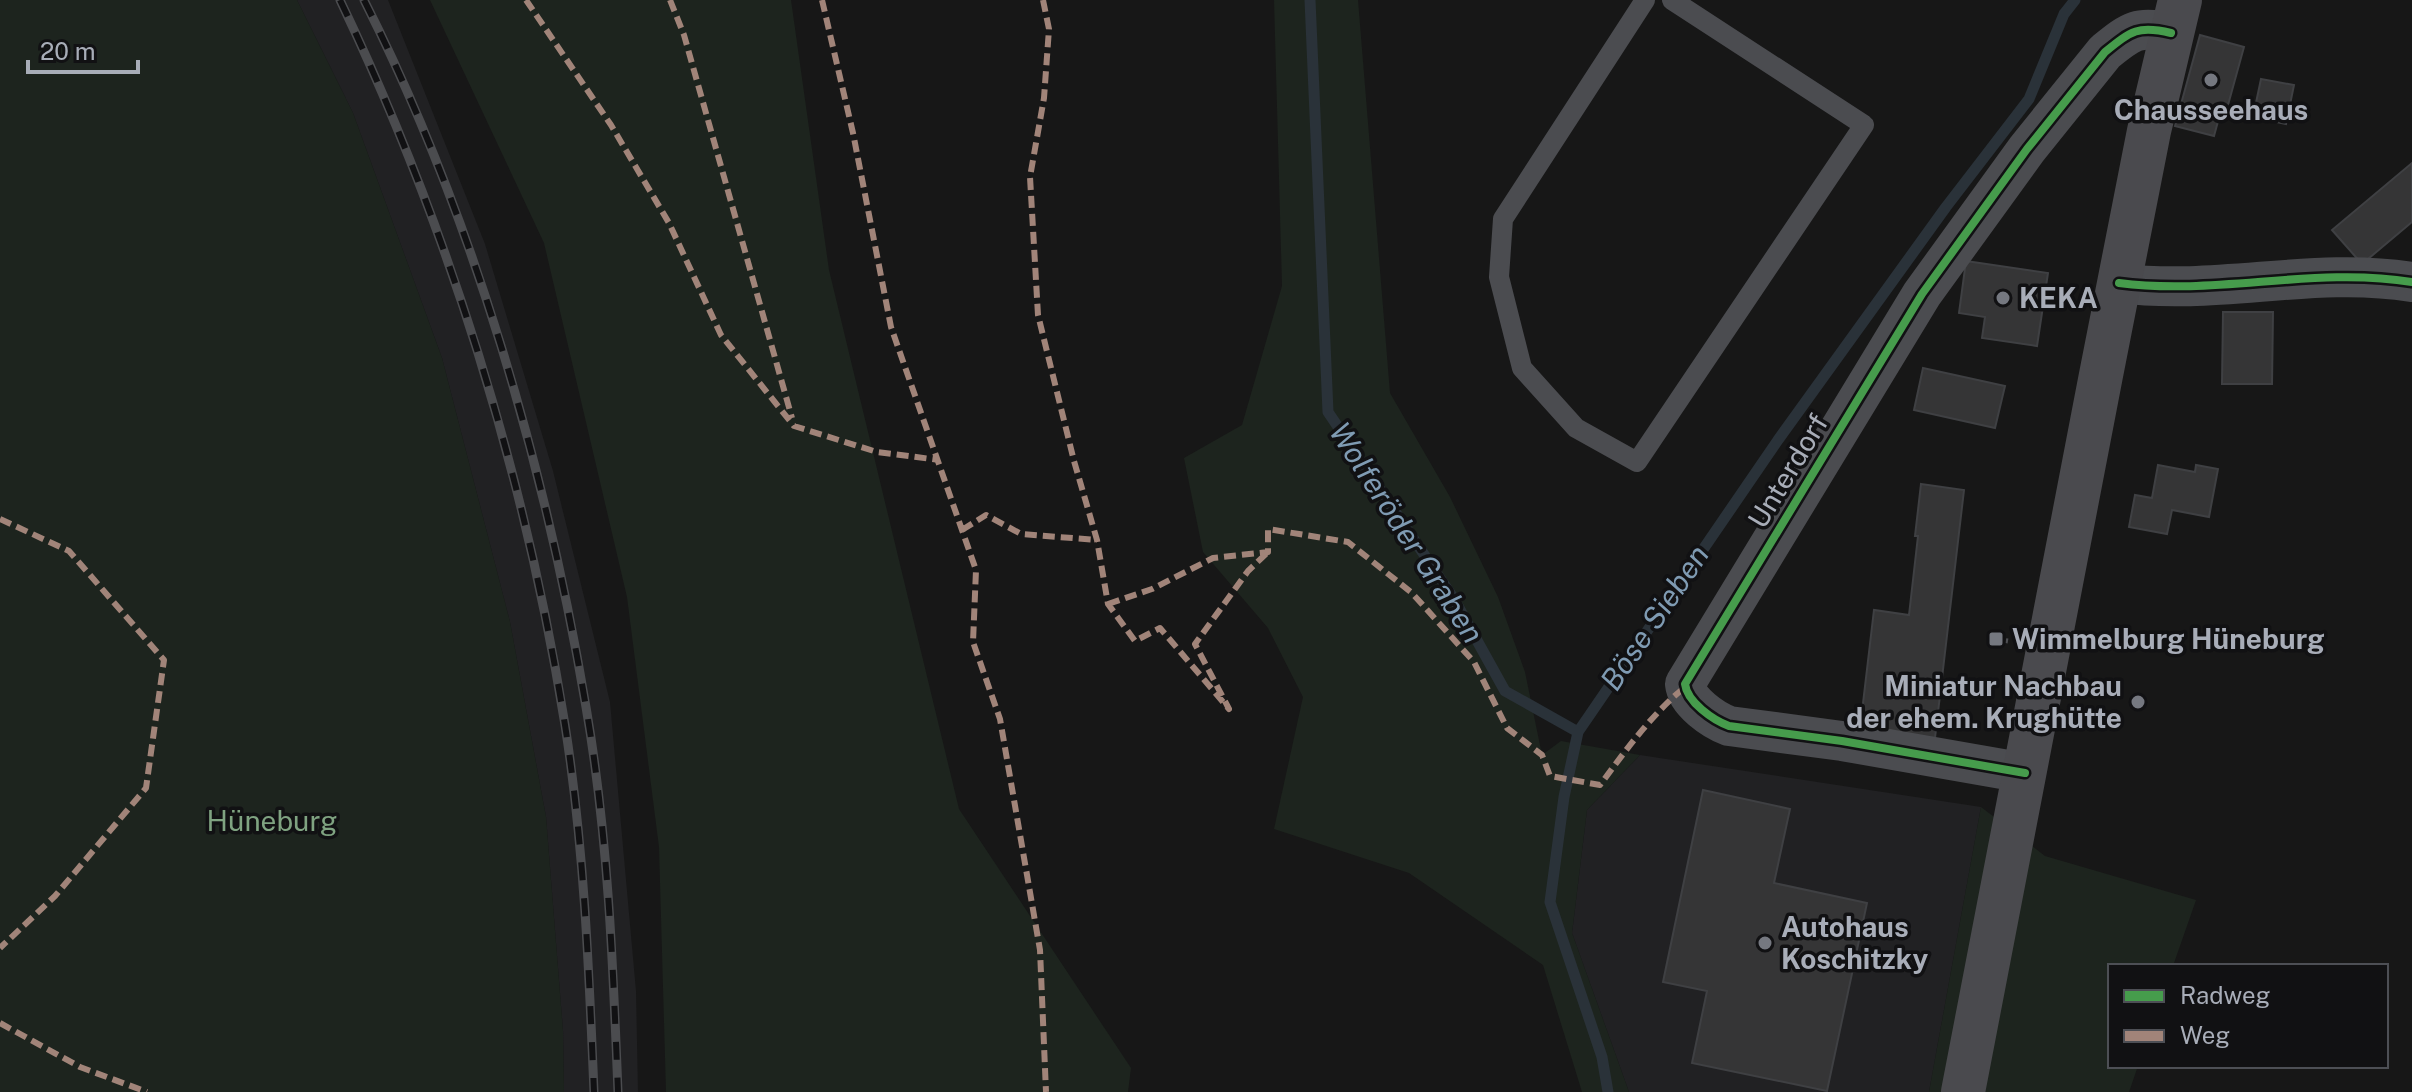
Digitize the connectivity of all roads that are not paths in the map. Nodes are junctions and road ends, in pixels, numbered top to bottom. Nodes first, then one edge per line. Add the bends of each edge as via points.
1 (1645, 0) edge
2 (1672, 0) edge
3 (2175, 16) edge
4 (2412, 282) edge
5 (2119, 283) junction
6 (2025, 773) junction
7 (1963, 1092) edge

1 - 2 lane via 1503,219 1499,277 1522,368 1576,428 1637,462 1864,125
3 - 5 main road, Unterdorf
3 - 6 street, Unterdorf via 2105,52 2027,149 1922,294 1685,684 1691,699 1729,726
4 - 5 street via 2325,278 2162,287
5 - 6 main road, Unterdorf
6 - 7 main road, Unterdorf

